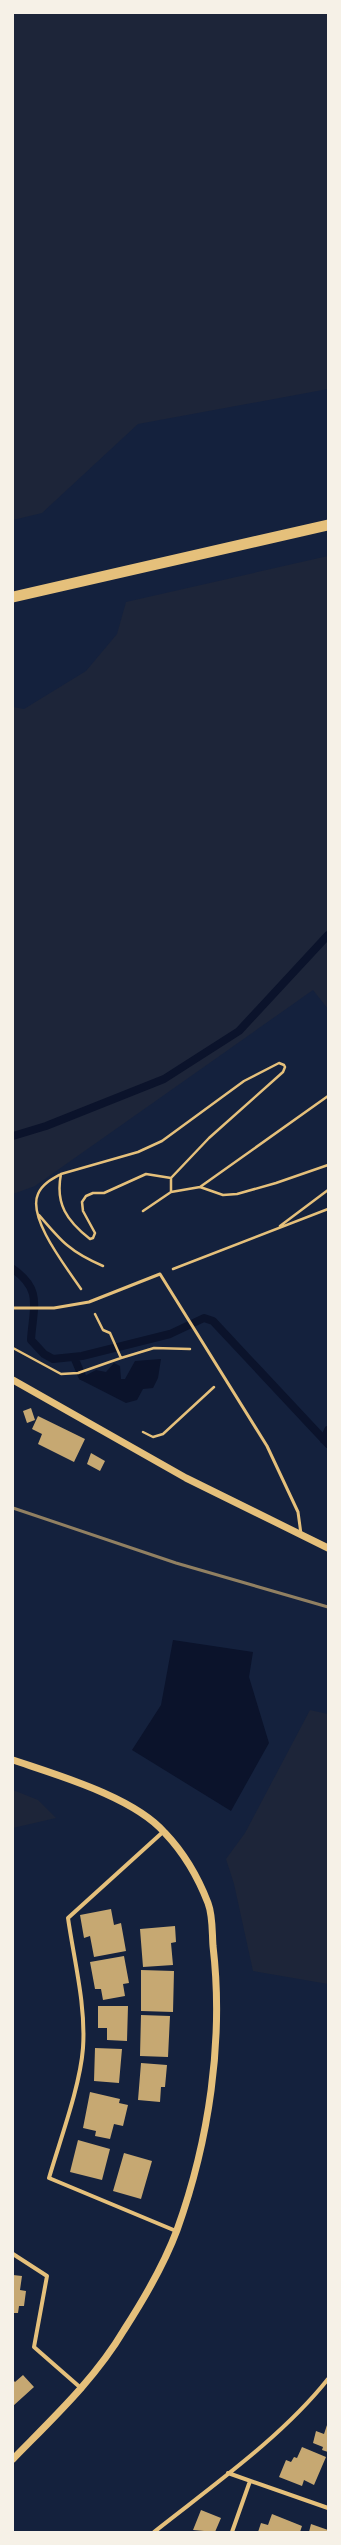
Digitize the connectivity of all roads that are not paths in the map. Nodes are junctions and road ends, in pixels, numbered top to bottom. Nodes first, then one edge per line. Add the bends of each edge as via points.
1 (328, 525) edge
2 (13, 597) edge
3 (14, 1308) edge
4 (13, 1380) edge
5 (301, 1536) junction
6 (328, 1548) edge
7 (13, 1760) edge
8 (164, 1831) junction
9 (176, 2231) junction
10 (13, 2254) edge
11 (328, 2379) edge
12 (82, 2389) junction
13 (13, 2458) edge
14 (228, 2473) junction
15 (250, 2481) junction
16 (328, 2508) edge
17 (154, 2532) edge
18 (232, 2532) edge

1 - 2 highway
3 - 5 lane via 54,1308 89,1302 160,1274 267,1446 298,1512
4 - 5 street via 180,1474
5 - 6 street
7 - 8 street via 93,1788 135,1810
8 - 9 street via 189,1863 209,1905 218,1983 213,2071 201,2150
8 - 9 street via 68,1918 82,2014 83,2049 49,2178
9 - 12 street via 154,2279 123,2332
10 - 12 street via 47,2276 34,2347
11 - 14 street via 311,2400
12 - 13 street
14 - 15 street
14 - 17 street
15 - 16 street
15 - 18 street

